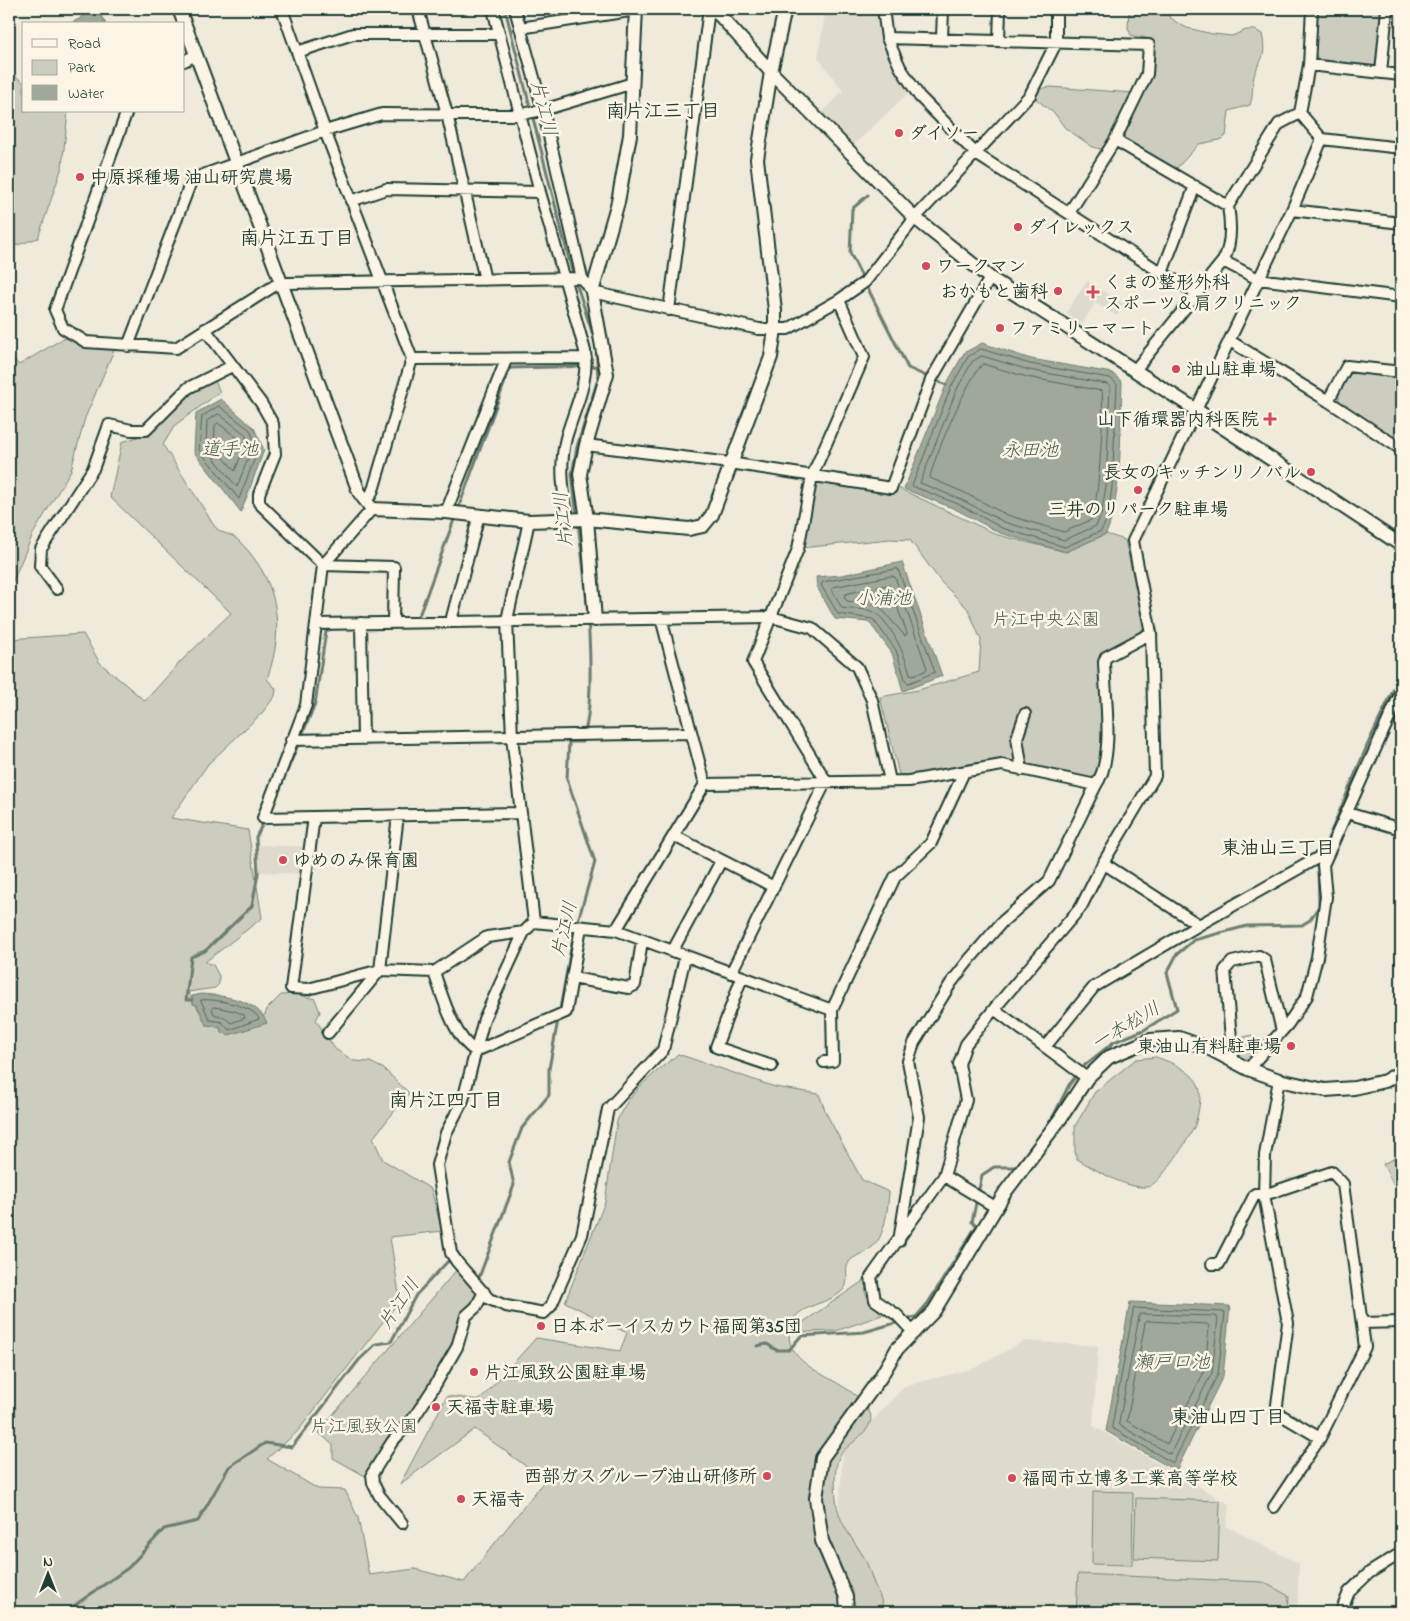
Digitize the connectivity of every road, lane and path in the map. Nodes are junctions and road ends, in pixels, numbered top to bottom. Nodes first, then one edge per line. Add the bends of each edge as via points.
1 (179, 9) edge
2 (418, 9) edge
3 (493, 9) edge
4 (515, 9) edge
5 (636, 9) edge
6 (709, 9) edge
7 (714, 9) edge
8 (785, 9) edge
9 (883, 9) edge
10 (943, 9) edge
11 (1000, 9) edge
12 (1056, 9) edge
13 (1312, 9) edge
14 (1387, 9) edge
15 (286, 11) edge
16 (184, 22) edge
17 (185, 25) edge
18 (520, 28) junction
19 (425, 34) junction
20 (500, 34) junction
21 (887, 38) junction
22 (942, 39) junction
23 (999, 41) junction
24 (1056, 43) junction
25 (297, 52) junction
26 (196, 55) junction
27 (185, 60) edge
28 (1309, 65) junction
29 (771, 72) junction
30 (1382, 73) junction
31 (1401, 75) edge
32 (633, 83) junction
33 (543, 110) junction
34 (127, 112) edge
35 (1300, 113) junction
36 (447, 114) junction
37 (520, 114) junction
38 (325, 131) junction
39 (1115, 140) junction
40 (1322, 140) junction
41 (1401, 148) edge
42 (976, 154) junction
43 (237, 164) junction
44 (1195, 186) junction
45 (465, 191) junction
46 (540, 192) junction
47 (351, 201) junction
48 (1228, 206) junction
49 (1292, 210) junction
50 (1069, 213) junction
51 (915, 218) junction
52 (1401, 223) edge
53 (1223, 262) junction
54 (1162, 273) junction
55 (564, 278) junction
56 (582, 278) junction
57 (990, 278) junction
58 (1258, 279) junction
59 (486, 280) junction
60 (382, 281) junction
61 (281, 285) junction
62 (592, 292) junction
63 (1197, 293) junction
64 (1401, 297) edge
65 (839, 300) junction
66 (669, 310) junction
67 (205, 329) junction
68 (776, 329) junction
69 (1230, 340) junction
70 (128, 346) junction
71 (412, 359) junction
72 (506, 360) junction
73 (585, 364) junction
74 (232, 366) junction
75 (1135, 370) junction
76 (1401, 372) edge
77 (1328, 401) junction
78 (1195, 409) junction
79 (586, 444) junction
80 (1401, 449) edge
81 (730, 463) junction
82 (812, 476) junction
83 (363, 499) junction
84 (372, 509) junction
85 (453, 513) junction
86 (479, 515) junction
87 (569, 519) junction
88 (529, 520) junction
89 (587, 520) junction
90 (1401, 545) edge
91 (323, 565) junction
92 (57, 588) dead end
93 (771, 617) junction
94 (661, 618) junction
95 (507, 620) junction
96 (595, 620) junction
97 (451, 621) junction
98 (393, 622) junction
99 (316, 624) junction
100 (361, 627) junction
101 (1151, 633) junction
102 (1401, 692) edge
103 (1025, 714) dead end
104 (691, 733) junction
105 (512, 737) junction
106 (363, 739) junction
107 (291, 740) junction
108 (1022, 770) junction
109 (964, 772) junction
110 (826, 781) junction
111 (890, 781) junction
112 (705, 784) junction
113 (1096, 785) junction
114 (521, 813) junction
115 (1346, 813) junction
116 (398, 815) junction
117 (314, 817) junction
118 (1401, 829) edge
119 (674, 836) junction
120 (1326, 852) junction
121 (721, 861) junction
122 (1103, 863) junction
123 (774, 887) junction
124 (534, 922) junction
125 (1199, 925) junction
126 (581, 927) junction
127 (616, 930) junction
128 (524, 932) junction
129 (642, 940) junction
130 (672, 952) junction
131 (685, 957) junction
132 (380, 970) junction
133 (434, 972) junction
134 (731, 973) junction
135 (742, 977) junction
136 (572, 978) junction
137 (994, 1008) junction
138 (832, 1010) junction
139 (1282, 1031) junction
140 (328, 1033) dead end
141 (1046, 1047) junction
142 (476, 1051) junction
143 (1232, 1061) junction
144 (769, 1062) dead end
145 (824, 1062) dead end
146 (1248, 1069) junction
147 (1401, 1072) edge
148 (1086, 1077) junction
149 (1279, 1080) junction
150 (944, 1176) junction
151 (1264, 1195) junction
152 (997, 1208) junction
153 (899, 1241) junction
154 (1212, 1264) dead end
155 (484, 1292) junction
156 (1401, 1322) edge
157 (1362, 1323) junction
158 (911, 1330) junction
159 (1320, 1438) junction
160 (1274, 1507) dead end
161 (402, 1523) dead end
162 (1401, 1553) edge
163 (1344, 1610) edge
164 (847, 1612) edge

1 - 16 street
2 - 19 street
3 - 20 street
4 - 18 street
5 - 18 street
5 - 32 street
6 - 66 street
7 - 29 street
8 - 29 street
9 - 21 street
10 - 22 street
11 - 23 street
12 - 24 street
13 - 28 street
14 - 30 street
15 - 25 street
17 - 26 street
18 - 33 street
19 - 20 street
19 - 25 street via 353,34
19 - 36 street
20 - 37 street
21 - 22 street
21 - 42 street via 900,67 919,96
22 - 23 street
23 - 24 street
24 - 39 street via 1149,44 1147,74
24 - 42 street via 1030,95
25 - 38 street
26 - 27 street
26 - 43 street
28 - 30 street
28 - 35 street
29 - 51 street
29 - 68 street via 757,159
30 - 31 street
32 - 33 street
32 - 62 street via 630,135 621,183
33 - 37 street
33 - 56 street
34 - 70 street via 55,310 63,328 86,342
35 - 40 street
35 - 48 street via 1279,124
36 - 37 street
36 - 38 street via 382,114
36 - 45 street
37 - 46 street
38 - 43 street
38 - 47 street
39 - 44 street
39 - 50 street
40 - 41 street
40 - 49 street
42 - 50 street
42 - 51 street
43 - 61 street
43 - 70 street via 192,179
44 - 48 street
44 - 54 street
45 - 46 street
45 - 47 street via 386,189
45 - 59 street
46 - 55 street
47 - 60 street
48 - 53 street via 1229,250
49 - 52 street
49 - 58 street
50 - 54 street
51 - 57 street
51 - 65 street via 865,282
53 - 58 street
53 - 63 street
54 - 63 street
55 - 56 street
55 - 59 street
55 - 73 street
56 - 62 street
57 - 75 street
57 - 82 street via 932,380 891,488
58 - 64 street
58 - 69 street
59 - 60 street
60 - 61 street via 288,282
60 - 71 street
61 - 67 street via 274,286
61 - 83 street
62 - 66 street
62 - 79 street via 607,374
63 - 75 street
65 - 68 street via 788,329
65 - 82 street via 864,357
66 - 68 street via 759,329
67 - 70 street via 176,348
67 - 74 street
68 - 81 street via 771,357
69 - 77 street
69 - 78 street
71 - 72 street
71 - 83 street via 374,487
72 - 73 street
72 - 85 street
73 - 87 street via 580,398 566,438 561,465
74 - 91 street via 273,424 275,454 259,494 259,503
74 - 92 street via 188,388 146,430 109,425 93,469 41,549 40,566
75 - 78 street
76 - 77 street via 1347,366
77 - 80 street
78 - 90 street
78 - 101 street via 1133,541
79 - 81 street
79 - 89 street via 580,474
81 - 82 street
81 - 89 street via 712,515 703,526 689,529
82 - 93 street via 798,549
83 - 84 street
84 - 85 street
84 - 91 street
85 - 86 street
86 - 88 street
86 - 97 street
87 - 88 street
87 - 89 street
88 - 95 street
89 - 96 street
91 - 98 street via 394,567
91 - 99 street
93 - 94 street
93 - 110 street via 753,662
93 - 111 street via 812,628 857,667 872,700
94 - 96 street
94 - 104 street
95 - 96 street
95 - 97 street
95 - 105 street
97 - 98 street
98 - 100 street
99 - 100 street
99 - 107 street via 306,705
100 - 106 street
101 - 113 street via 1106,657 1104,662 1107,752
101 - 122 street via 1155,776
102 - 115 street
103 - 108 street via 1017,738
104 - 105 street
104 - 112 street
105 - 106 street
105 - 114 street
106 - 107 street
107 - 117 street via 267,817
108 - 109 street via 1002,765
108 - 113 street
109 - 111 street
109 - 138 street via 931,844 894,877
110 - 111 street
110 - 112 street
110 - 123 street
112 - 119 street
113 - 153 street via 1049,881 1002,922 969,960 914,1043 908,1061 919,1117
114 - 116 street
114 - 124 street
115 - 118 street
115 - 120 street
116 - 117 street
116 - 132 street
117 - 132 street via 291,988 308,989
119 - 121 street
119 - 127 street
120 - 125 street
120 - 139 street via 1323,865 1326,897 1317,957 1307,996
121 - 123 street
121 - 130 street
122 - 125 street
122 - 137 street via 1081,907
123 - 134 street
124 - 126 street
124 - 128 street
125 - 141 street via 1094,987
126 - 127 street
126 - 136 street
127 - 129 street
128 - 133 street via 487,937
128 - 142 street via 484,1019
129 - 130 street
129 - 136 street via 635,985 629,988
130 - 131 street
131 - 134 street
131 - 155 street via 663,1050 608,1109 582,1235 551,1306 544,1313 506,1306 489,1299
132 - 133 street
132 - 140 street
133 - 142 street via 449,1014 469,1047
134 - 135 street
135 - 138 street
135 - 144 street via 716,1046
136 - 142 street via 566,1012
137 - 141 street
137 - 150 street via 966,1044 959,1064 966,1100
138 - 145 street via 833,1061
139 - 143 street via 1265,960 1259,956 1232,962 1225,970
139 - 146 street
141 - 148 street
142 - 155 street via 463,1100 446,1132 438,1165 451,1253
143 - 146 street
143 - 148 street via 1180,1038 1150,1040 1109,1056
146 - 149 street
147 - 149 street via 1385,1081 1325,1090
148 - 152 street
149 - 151 street via 1265,1155
150 - 152 street
150 - 153 street
151 - 154 street via 1255,1194 1219,1264
151 - 157 street via 1332,1172 1343,1184
151 - 159 street via 1288,1323 1276,1412
152 - 158 street via 934,1311
153 - 158 street via 871,1277 874,1300 897,1315
155 - 161 street via 476,1307 466,1316 457,1347 434,1388 372,1474 379,1495
156 - 157 street
157 - 159 street via 1366,1347
158 - 164 street via 822,1458 816,1498 822,1540 846,1597
159 - 160 street
162 - 163 street via 1369,1573 1349,1592

